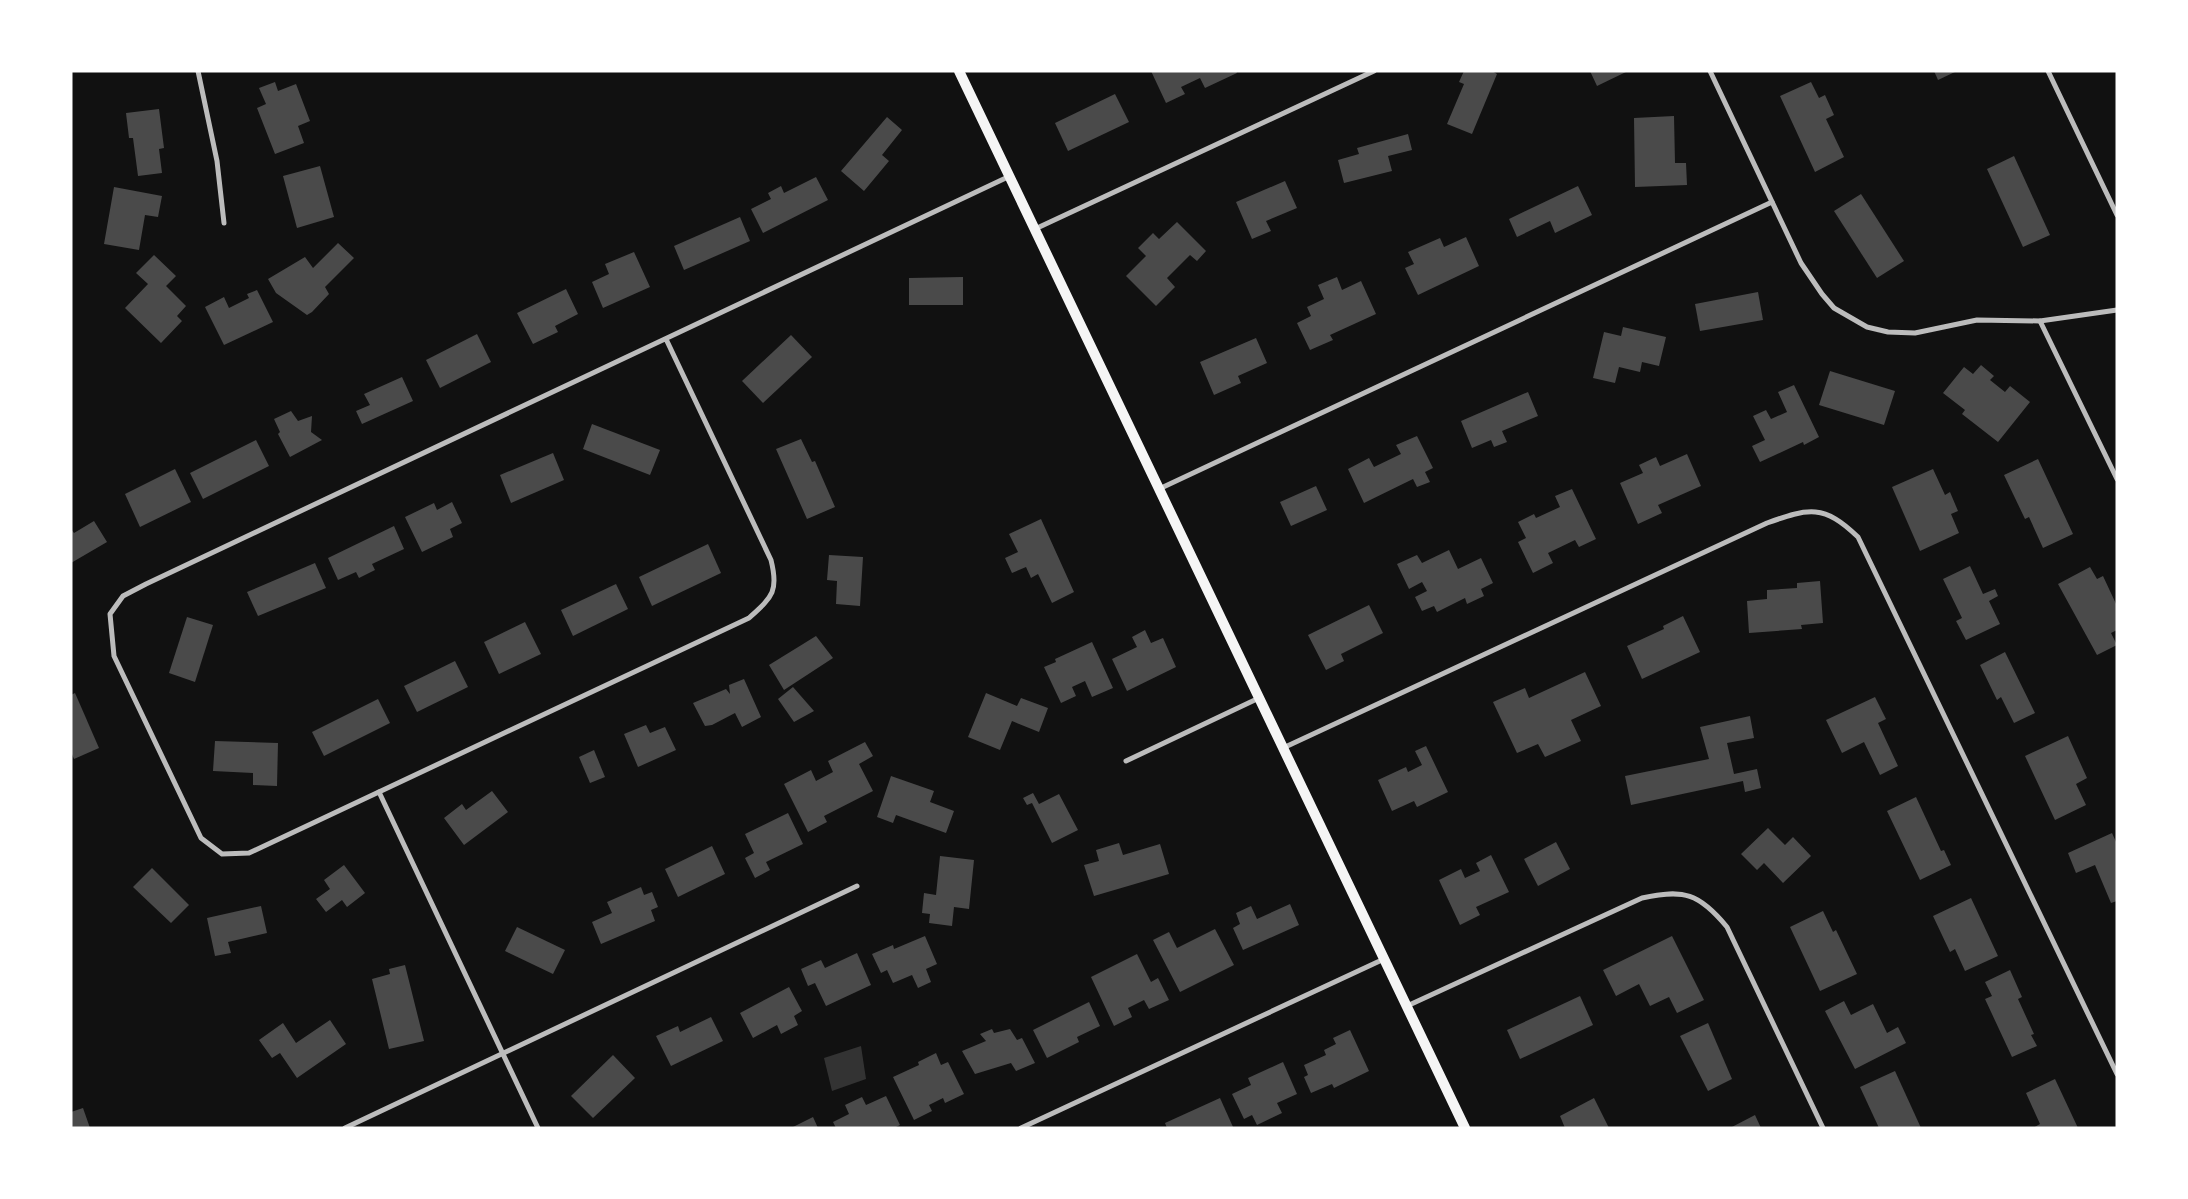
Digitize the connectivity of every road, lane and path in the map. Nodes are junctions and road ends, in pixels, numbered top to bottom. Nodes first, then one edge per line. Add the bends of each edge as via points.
1 (198, 71) edge
2 (959, 71) edge
3 (1374, 71) edge
4 (1710, 71) edge
5 (2048, 71) edge
6 (1010, 176) junction
7 (1772, 202) junction
8 (2117, 215) edge
9 (224, 223) dead end
10 (1035, 229) junction
11 (2117, 310) edge
12 (2040, 321) junction
13 (666, 338) junction
14 (2117, 479) edge
15 (1160, 489) junction
16 (1259, 698) junction
17 (1283, 748) junction
18 (1126, 760) dead end
19 (379, 792) junction
20 (857, 886) dead end
21 (1384, 959) junction
22 (1407, 1006) junction
23 (502, 1053) junction
24 (2117, 1074) edge
25 (344, 1128) edge
26 (538, 1128) edge
27 (1021, 1128) edge
28 (1465, 1128) edge
29 (1823, 1128) edge

1 - 9 street via 217,161
2 - 6 main road
3 - 10 street
4 - 7 street
5 - 8 street
6 - 10 main road
6 - 13 street
7 - 12 street via 1801,263 1822,294 1834,308 1867,327 1888,332 1915,332 1977,320
7 - 15 street
10 - 15 main road
11 - 12 street
12 - 14 street
13 - 19 street via 771,560 776,578 772,596 749,618
13 - 19 street via 146,584 124,596 110,614 114,656 201,838 222,854 249,853
15 - 16 main road
16 - 17 main road
16 - 18 street
17 - 21 main road
17 - 24 street via 1767,523 1801,511 1824,514 1843,523 1858,537
19 - 23 street
20 - 23 street
21 - 22 main road
21 - 27 street
22 - 28 main road
22 - 29 street via 1642,898 1670,892 1688,896 1711,907 1727,927
23 - 25 street
23 - 26 street

